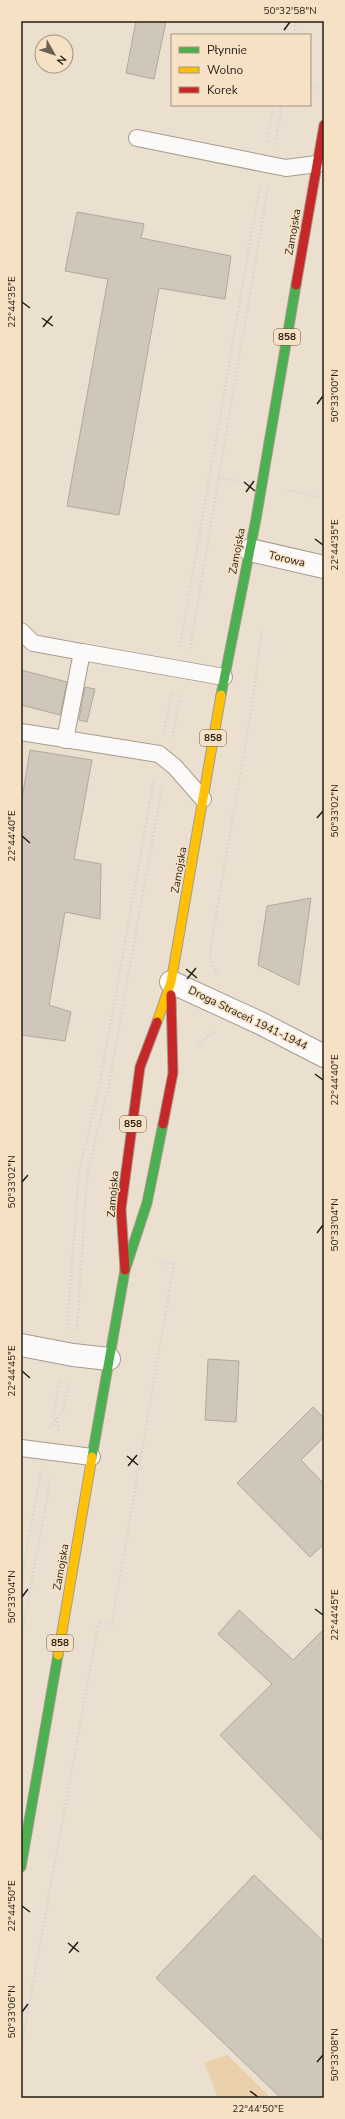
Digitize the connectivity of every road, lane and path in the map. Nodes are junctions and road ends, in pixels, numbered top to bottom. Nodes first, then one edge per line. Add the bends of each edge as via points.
1 (288, 21) edge
2 (296, 21) edge
3 (285, 34) edge
4 (294, 34) edge
5 (311, 85) edge
6 (324, 88) edge
7 (273, 106) edge
8 (282, 106) edge
9 (324, 125) edge
10 (137, 138) dead end
11 (268, 164) junction
12 (320, 164) edge
13 (284, 490) dead end
14 (324, 498) edge
15 (250, 550) junction
16 (324, 567) edge
17 (21, 631) edge
18 (82, 652) junction
19 (182, 668) junction
20 (224, 677) junction
21 (21, 732) edge
22 (64, 740) junction
23 (163, 757) junction
24 (203, 799) junction
25 (171, 982) junction
26 (324, 1056) edge
27 (125, 1270) junction
28 (21, 1345) edge
29 (69, 1354) junction
30 (109, 1359) junction
31 (56, 1419) junction
32 (21, 1448) edge
33 (50, 1452) junction
34 (92, 1457) junction
35 (21, 1583) edge
36 (21, 1640) edge
37 (21, 1867) edge

1 - 3 path
2 - 4 path
5 - 6 path
7 - 11 path
8 - 11 path
9 - 12 main road, Zamojska / 858
10 - 11 lane
11 - 12 lane via 286,168
11 - 19 path
11 - 19 path
12 - 15 main road, Zamojska / 858
13 - 14 path
15 - 16 street, Torowa
15 - 20 main road, Zamojska / 858
17 - 18 lane via 33,643
18 - 19 lane
18 - 22 lane
19 - 20 lane
19 - 23 path
19 - 23 path
20 - 24 main road, Zamojska / 858
21 - 22 lane
22 - 23 lane
23 - 24 lane
23 - 29 path via 108,1089 87,1175
23 - 29 path via 100,1088 79,1171
24 - 25 main road, Zamojska / 858
25 - 26 street, Droga Straceń 1941-1944
25 - 27 main road, Zamojska / 858 via 173,1073 147,1202
25 - 27 main road, Zamojska / 858 via 140,1067 121,1208
27 - 30 main road, Zamojska / 858
28 - 29 street
29 - 30 street
29 - 31 path via 54,1410
29 - 31 path via 63,1411
30 - 34 main road, Zamojska / 858
31 - 33 path via 49,1429
31 - 33 path via 60,1430
32 - 33 lane
33 - 34 lane
33 - 35 path
33 - 36 path
34 - 37 main road, Zamojska / 858

